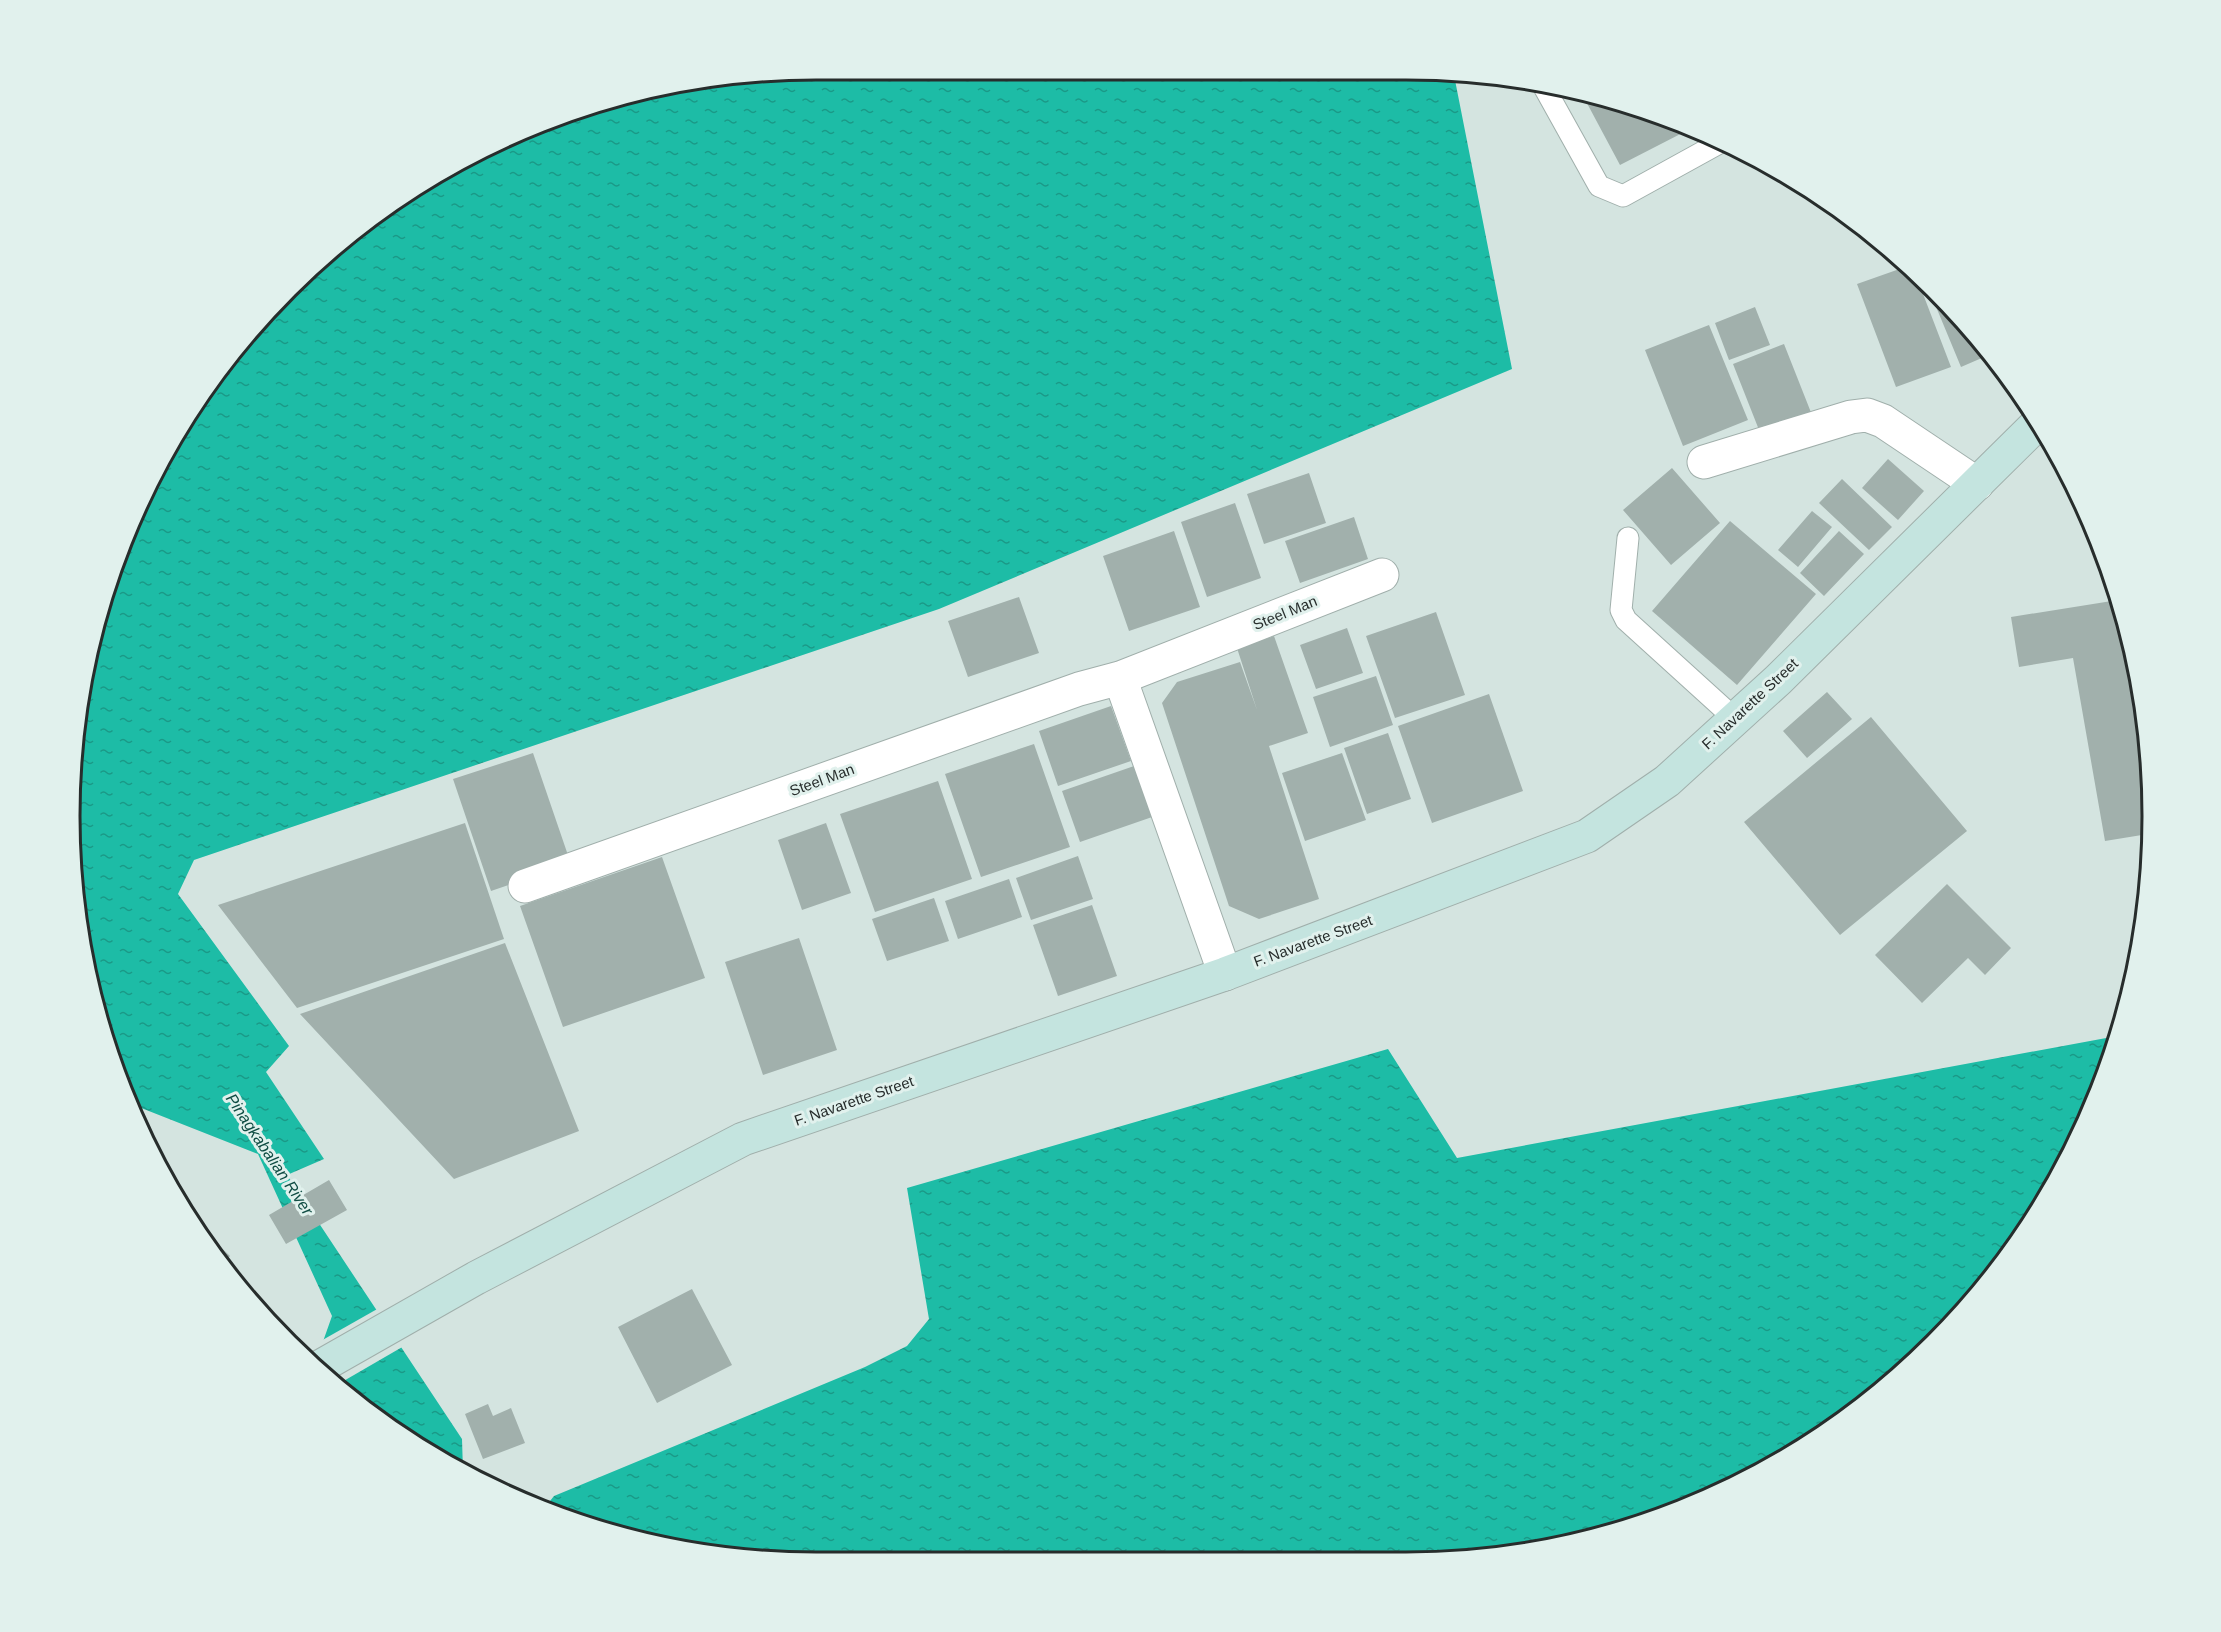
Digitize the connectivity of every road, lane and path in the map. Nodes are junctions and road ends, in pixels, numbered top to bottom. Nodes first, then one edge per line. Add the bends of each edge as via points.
1 (1548, 94) edge
2 (1712, 147) edge
3 (2031, 430) edge
4 (1704, 462) dead end
5 (1977, 484) junction
6 (1628, 538) dead end
7 (1382, 575) dead end
8 (1120, 678) junction
9 (1734, 718) junction
10 (525, 886) dead end
11 (1225, 974) junction
12 (324, 1364) edge

1 - 2 lane via 1599,186 1623,196
3 - 5 main road, F. Navarette Street
4 - 5 street via 1867,415 1883,421
5 - 9 main road, F. Navarette Street via 1778,680
6 - 9 lane via 1621,610 1626,620
7 - 8 street, Steel Man
8 - 10 street, Steel Man via 1068,693
8 - 11 street
9 - 11 main road, F. Navarette Street via 1667,781 1587,836
11 - 12 main road, F. Navarette Street via 743,1138 476,1278

